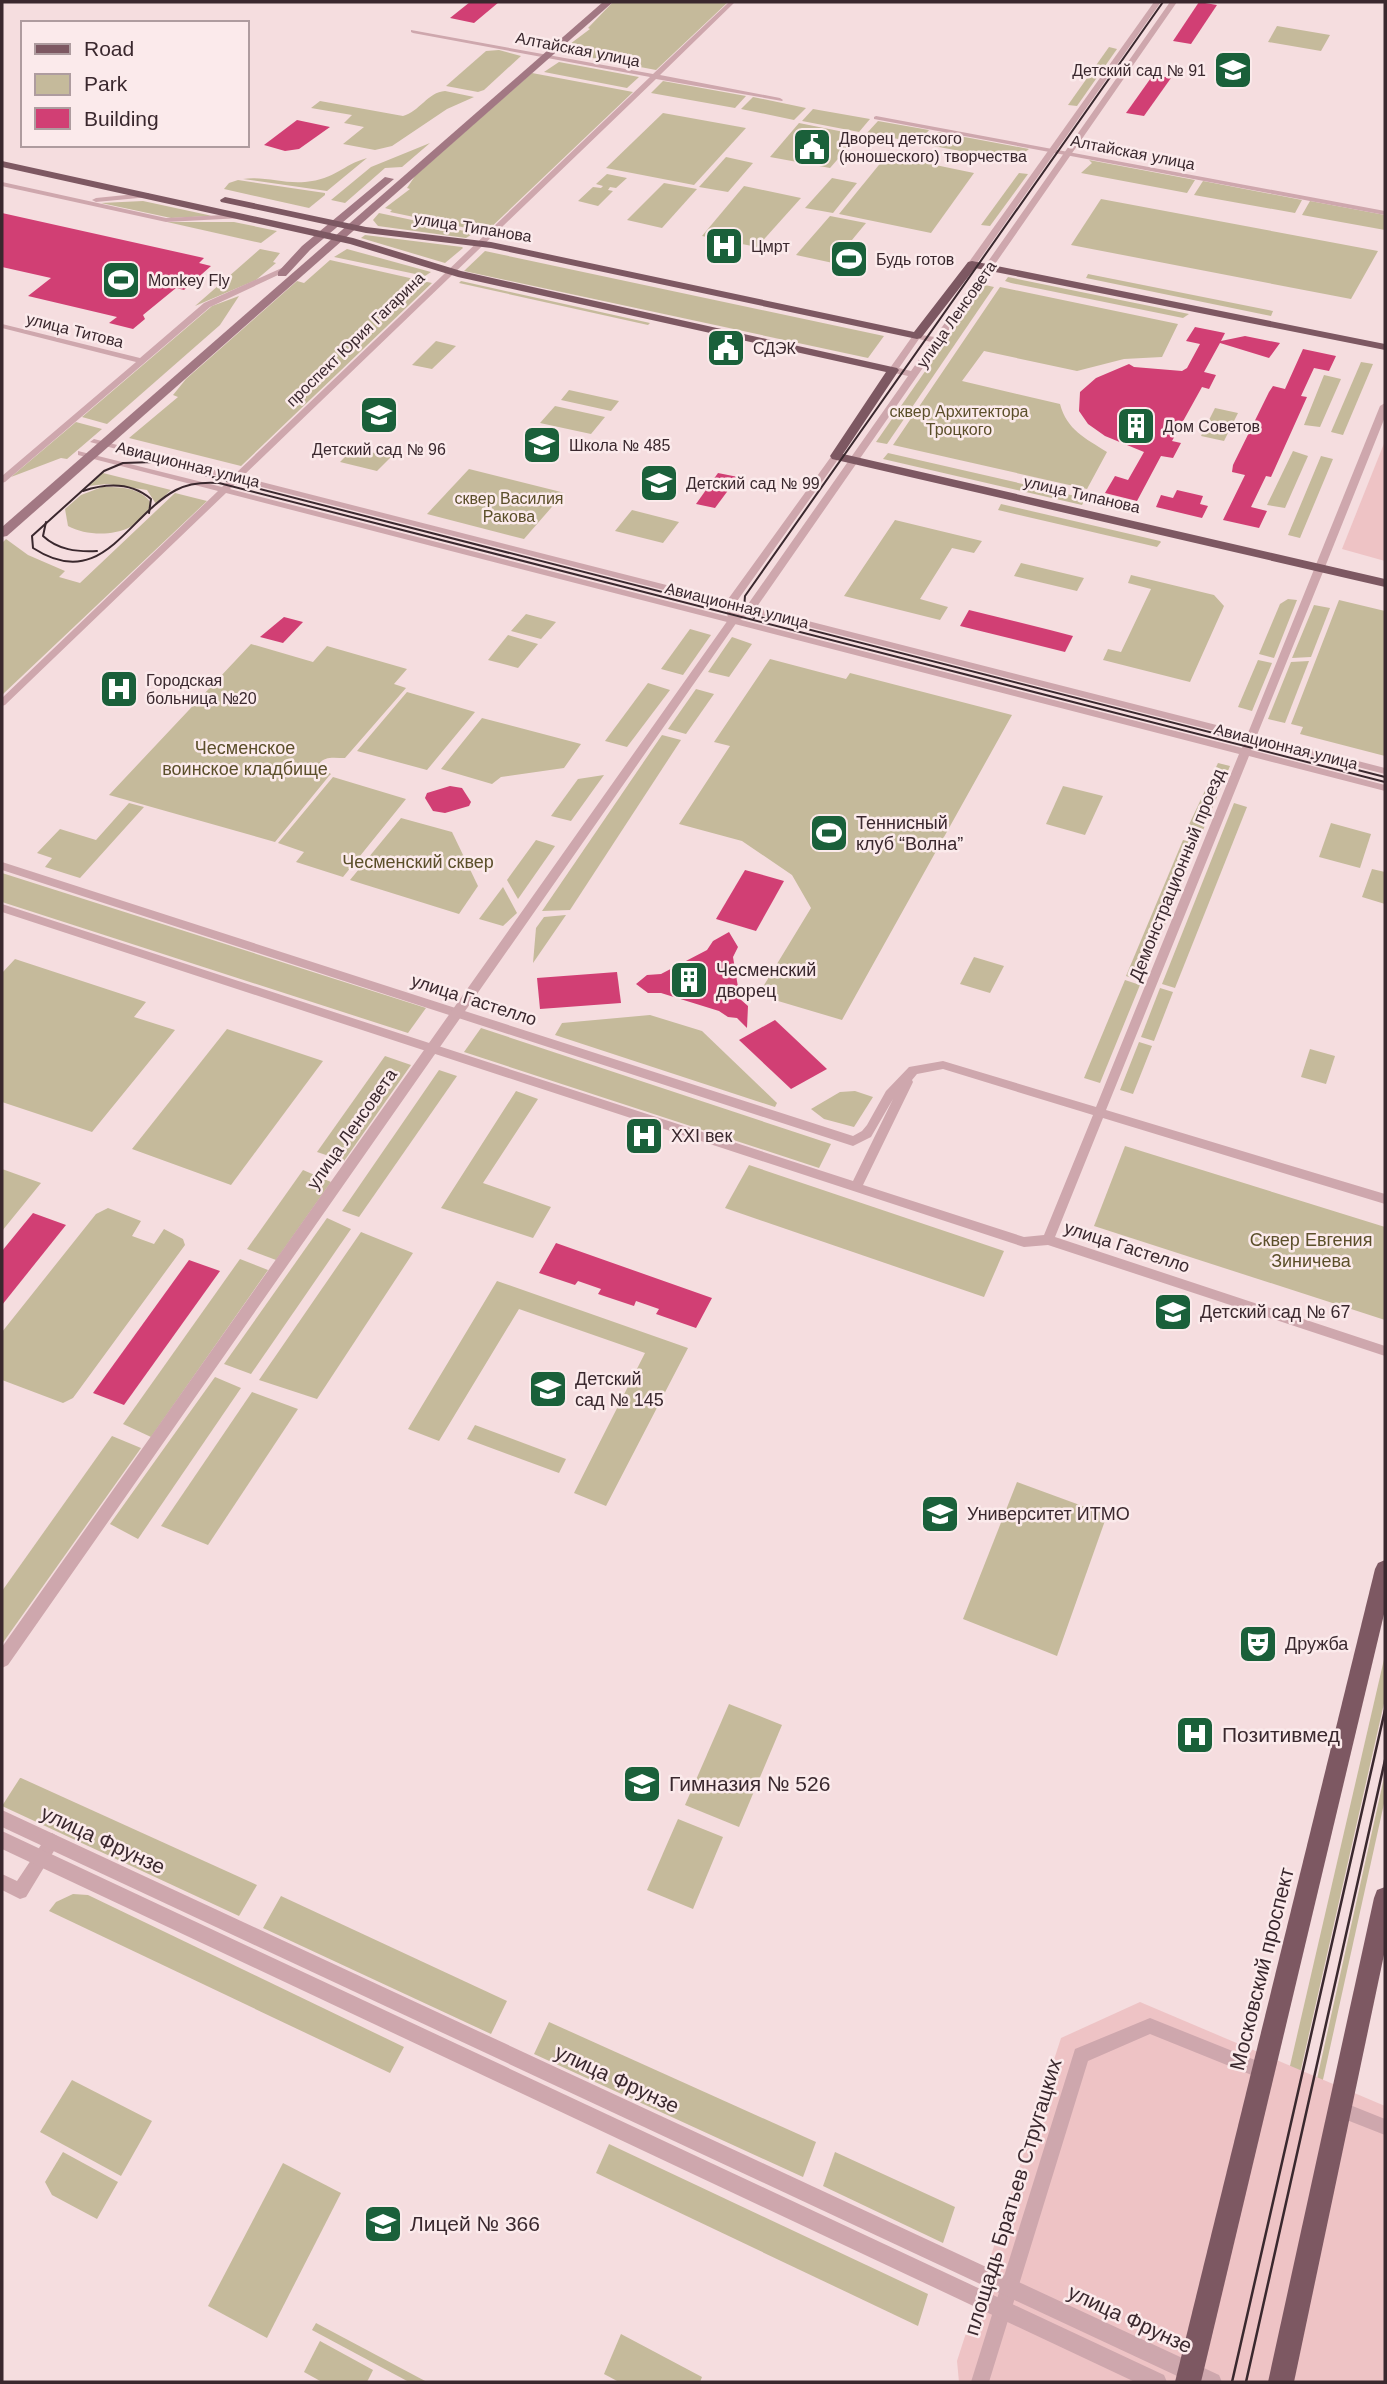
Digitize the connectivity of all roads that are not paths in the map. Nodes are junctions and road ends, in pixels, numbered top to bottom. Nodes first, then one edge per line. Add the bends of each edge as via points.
1 (598, 2) edge
2 (608, 2) edge
3 (732, 2) edge
4 (1157, 2) edge
5 (1174, 2) edge
6 (413, 32) dead end
7 (541, 56) junction
8 (654, 77) junction
9 (780, 100) dead end
10 (876, 118) dead end
11 (1052, 151) junction
12 (2, 152) edge
13 (1068, 154) junction
14 (2, 164) edge
15 (2, 184) edge
16 (146, 195) junction
17 (82, 201) junction
18 (1385, 213) edge
19 (242, 216) junction
20 (335, 224) junction
21 (351, 227) junction
22 (323, 234) junction
23 (339, 238) junction
24 (479, 244) junction
25 (972, 264) junction
26 (989, 267) junction
27 (286, 269) junction
28 (450, 272) junction
29 (2, 327) edge
30 (917, 336) junction
31 (938, 341) junction
32 (1385, 347) edge
33 (142, 360) junction
34 (893, 370) junction
35 (915, 374) junction
36 (1385, 405) edge
37 (92, 448) junction
38 (836, 456) junction
39 (855, 460) junction
40 (236, 478) junction
41 (2, 480) edge
42 (225, 489) junction
43 (2, 522) edge
44 (2, 533) edge
45 (1320, 567) junction
46 (1385, 583) edge
47 (730, 604) junction
48 (750, 609) junction
49 (733, 620) junction
50 (2, 703) edge
51 (1251, 737) junction
52 (1245, 752) junction
53 (1385, 771) edge
54 (1385, 788) edge
55 (2, 866) edge
56 (2, 908) edge
57 (457, 1013) junction
58 (432, 1048) junction
59 (909, 1079) junction
60 (1100, 1112) junction
61 (856, 1187) junction
62 (1385, 1199) edge
63 (1048, 1240) junction
64 (1385, 1351) edge
65 (1385, 1569) edge
66 (2, 1660) edge
67 (2, 1818) edge
68 (2, 1840) edge
69 (52, 1841) junction
70 (41, 1858) junction
71 (2, 1882) edge
72 (20, 1891) joint
73 (1385, 1898) edge
74 (1264, 2072) junction
75 (1340, 2109) junction
76 (1385, 2127) edge
77 (1008, 2287) junction
78 (1001, 2309) junction
79 (1197, 2379) edge
80 (980, 2382) edge
81 (1157, 2382) edge
82 (1281, 2382) edge

1 - 7 main road
2 - 7 main road
3 - 8 street, проспект Юрия Гагарина
4 - 11 street, улица Ленсовета
5 - 13 street, улица Ленсовета
6 - 7 street, Алтайская улица
7 - 8 street, Алтайская улица
7 - 20 main road
7 - 21 main road
8 - 9 street, Алтайская улица
8 - 24 street, проспект Юрия Гагарина
10 - 11 street, Алтайская улица
11 - 13 street, Алтайская улица
11 - 25 street, улица Ленсовета
12 - 20 main road, улица Типанова
13 - 18 street, Алтайская улица
13 - 26 street, улица Ленсовета
14 - 16 main road
15 - 17 street
16 - 17 street
16 - 19 main road
17 - 19 street via 173,220
19 - 22 main road
20 - 21 main road, улица Типанова
20 - 22 main road
21 - 23 main road
21 - 24 main road, улица Типанова
22 - 23 main road
22 - 27 main road
23 - 28 main road
23 - 37 main road
24 - 28 street, проспект Юрия Гагарина
24 - 30 main road, улица Типанова
25 - 26 main road
25 - 30 main road, улица Ленсовета
26 - 31 street, улица Ленсовета
26 - 32 main road
27 - 33 street via 207,305
27 - 37 main road
28 - 34 main road
28 - 40 street, проспект Юрия Гагарина
29 - 33 street, улица Титова
30 - 31 street, улица Типанова
30 - 34 street, улица Ленсовета
31 - 35 street, улица Ленсовета
33 - 41 street
34 - 35 street
34 - 38 main road, улица Ленсовета
35 - 39 street, улица Ленсовета
36 - 45 street, Демонстрационный проезд
37 - 40 street, Авиационная улица
37 - 42 street, Авиационная улица
37 - 43 main road
37 - 44 main road
38 - 39 main road, улица Типанова
38 - 47 street, улица Ленсовета
39 - 45 main road, улица Типанова
39 - 48 street, улица Ленсовета
40 - 42 street, проспект Юрия Гагарина
40 - 47 street, Авиационная улица
42 - 49 street, Авиационная улица
42 - 50 street, проспект Юрия Гагарина
45 - 46 main road, улица Типанова
45 - 51 street, Демонстрационный проезд
47 - 48 street, Авиационная улица
47 - 49 street
48 - 49 street, улица Ленсовета
48 - 51 street, Авиационная улица
49 - 52 street, Авиационная улица
49 - 57 street, улица Ленсовета
51 - 52 street, Демонстрационный проезд
51 - 53 street, Авиационная улица
52 - 54 street, Авиационная улица
52 - 60 street, Демонстрационный проезд
55 - 57 street, улица Гастелло
56 - 58 street, улица Гастелло
57 - 58 street, улица Ленсовета
57 - 59 street, улица Гастелло via 853,1141 870,1131 890,1092
58 - 61 street, улица Гастелло
58 - 66 street, улица Ленсовета
59 - 60 street, улица Гастелло via 913,1070 943,1065
59 - 61 street
60 - 62 street, улица Гастелло
60 - 63 street, Демонстрационный проезд
61 - 63 street, улица Гастелло via 1024,1242
63 - 64 street, улица Гастелло
65 - 74 main road, Московский проспект
67 - 69 street, улица Фрунзе
68 - 70 street
69 - 70 street
69 - 77 street, улица Фрунзе
70 - 72 street
70 - 78 street
71 - 72 street
73 - 75 main road
74 - 77 street, площадь Братьев Стругацких via 1150,2026 1080,2055
74 - 79 main road, Московский проспект
75 - 76 street
75 - 82 main road
77 - 78 street, площадь Братьев Стругацких
77 - 79 street, улица Фрунзе
78 - 80 street, площадь Братьев Стругацких
78 - 81 street

